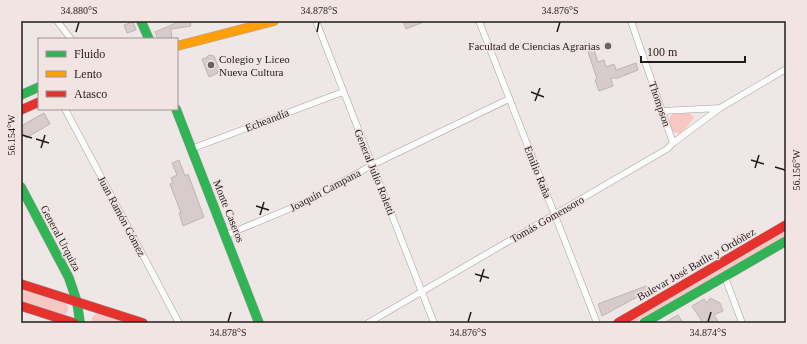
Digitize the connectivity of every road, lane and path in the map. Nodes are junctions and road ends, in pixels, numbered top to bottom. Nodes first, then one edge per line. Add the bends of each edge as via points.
1 (57, 21) edge
2 (141, 21) edge
3 (274, 21) edge
4 (316, 21) edge
5 (479, 21) edge
6 (630, 21) edge
7 (70, 38) edge
8 (149, 38) edge
9 (178, 46) edge
10 (786, 69) edge
11 (38, 87) edge
12 (343, 92) junction
13 (21, 95) edge
14 (509, 99) junction
15 (38, 102) edge
16 (720, 108) junction
17 (21, 110) edge
18 (66, 110) edge
19 (176, 110) edge
20 (662, 111) junction
21 (673, 143) junction
22 (191, 149) junction
23 (372, 165) junction
24 (21, 187) edge
25 (555, 214) junction
26 (786, 225) edge
27 (226, 235) junction
28 (786, 241) edge
29 (725, 277) junction
30 (21, 284) edge
31 (422, 292) junction
32 (77, 302) junction
33 (21, 306) edge
34 (74, 323) edge
35 (80, 323) edge
36 (143, 323) edge
37 (179, 323) edge
38 (259, 323) edge
39 (368, 323) edge
40 (434, 323) edge
41 (597, 323) edge
42 (618, 323) edge
43 (644, 323) edge
44 (742, 323) edge

1 - 7 street
2 - 8 street
3 - 9 street
4 - 12 street, General Julio Roletti
5 - 14 street, Emilio Raña
6 - 20 street, Thompson
10 - 16 street, Tomás Gomensoro
11 - 13 street
12 - 22 street, Echeandía
12 - 23 street, General Julio Roletti
14 - 23 street, Joaquín Campana
14 - 25 street, Emilio Raña
15 - 17 street
16 - 20 street, Tomás Gomensoro
16 - 21 street, Tomás Gomensoro
18 - 37 street, Juan Ramón Gómez
19 - 22 street, Monte Caseros
20 - 21 street, Thompson
21 - 25 street, Tomás Gomensoro via 667,149
22 - 27 street, Monte Caseros
23 - 27 street, Joaquín Campana via 306,202
23 - 31 street, General Julio Roletti
24 - 32 street, General Urquiza via 69,278
25 - 31 street, Tomás Gomensoro
25 - 41 street, Emilio Raña
26 - 42 street, Bulevar José Batlle y Ordóñez
27 - 38 street, Monte Caseros
28 - 29 street
29 - 43 street
29 - 44 street
30 - 32 street
31 - 39 street, Tomás Gomensoro
31 - 40 street, General Julio Roletti
32 - 35 street, General Urquiza
32 - 36 street
33 - 34 street

